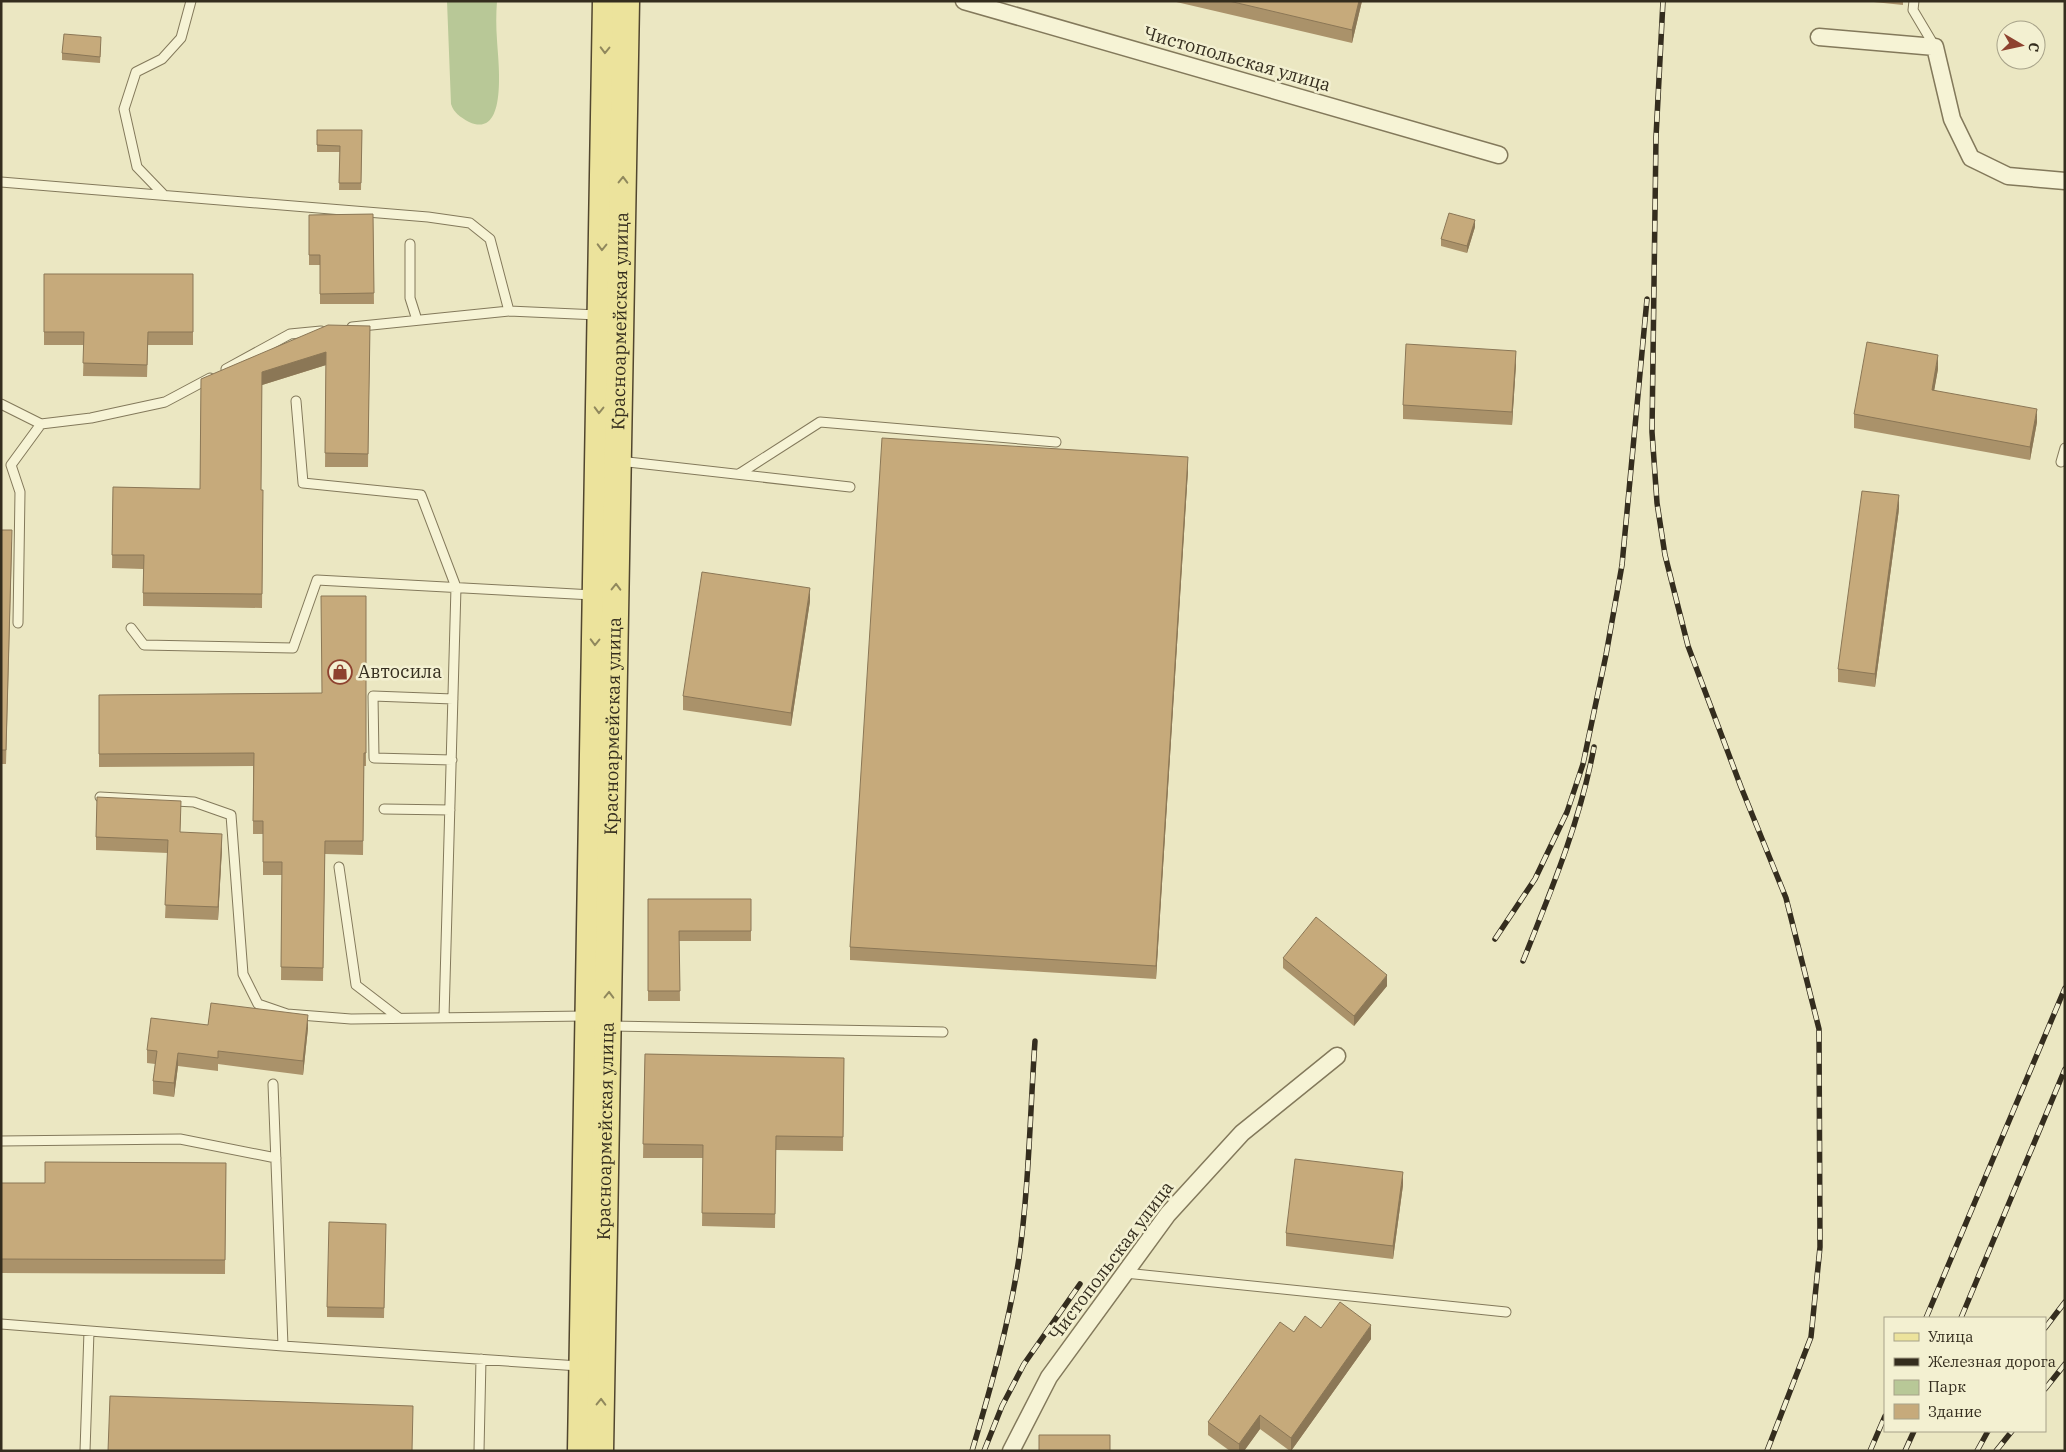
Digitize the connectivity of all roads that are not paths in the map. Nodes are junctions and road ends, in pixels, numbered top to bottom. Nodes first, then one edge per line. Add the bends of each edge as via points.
1 (191, 1) edge
2 (606, 1) edge
3 (626, 1) edge
4 (964, 1) edge
5 (1914, 1) edge
6 (1819, 37) dead end
7 (1936, 47) junction
8 (1499, 155) dead end
9 (2065, 181) edge
10 (1, 182) edge
11 (164, 195) junction
12 (410, 244) dead end
13 (509, 311) junction
14 (600, 315) junction
15 (417, 320) junction
16 (296, 401) dead end
17 (1, 404) edge
18 (41, 424) junction
19 (1056, 442) dead end
20 (2065, 448) edge
21 (618, 461) junction
22 (2061, 462) dead end
23 (739, 474) junction
24 (850, 487) dead end
25 (456, 587) junction
26 (595, 595) junction
27 (18, 623) dead end
28 (131, 628) dead end
29 (453, 699) junction
30 (452, 760) junction
31 (100, 796) edge
32 (384, 809) dead end
33 (450, 810) junction
34 (339, 867) dead end
35 (444, 1017) junction
36 (399, 1018) junction
37 (599, 1021) junction
38 (943, 1032) dead end
39 (1337, 1056) dead end
40 (273, 1084) dead end
41 (1, 1141) edge
42 (276, 1158) junction
43 (1125, 1273) junction
44 (1506, 1312) dead end
45 (1, 1324) edge
46 (89, 1331) junction
47 (283, 1346) junction
48 (481, 1359) junction
49 (592, 1367) junction
50 (85, 1451) edge
51 (479, 1451) edge
52 (581, 1451) edge
53 (600, 1451) edge
54 (1011, 1451) edge

1 - 11 lane via 181,38 162,59 136,72 124,109 137,167
2 -> 14 main road, Красноармейская улица
21 -> 3 main road, Красноармейская улица
4 - 8 street, Чистопольская улица
5 - 7 lane via 1913,10
6 - 7 street
7 - 9 street via 1952,119 1971,158 2008,176
10 - 11 lane
11 - 13 lane via 470,223 490,239
12 - 15 lane via 410,298
13 - 14 lane
13 - 15 lane
14 -> 26 main road, Красноармейская улица
15 - 18 lane via 290,334 165,402 91,418
16 - 25 lane via 303,482 421,495
17 - 18 lane
18 - 27 lane via 11,465 20,492
19 - 23 lane via 820,422
20 - 22 lane
21 - 23 lane
37 -> 21 main road, Красноармейская улица
23 - 24 lane
25 - 26 lane
25 - 28 lane via 317,580 293,648 144,645
25 - 29 lane
26 -> 37 main road, Красноармейская улица
29 - 30 lane
29 - 30 lane via 373,696 374,758
30 - 33 lane
31 - 36 lane via 194,802 231,815 243,974 258,1004 287,1014 351,1019
32 - 33 lane
33 - 35 lane
34 - 36 lane via 356,986
35 - 36 lane
35 - 37 lane
37 - 38 lane
37 - 49 main road, Красноармейская улица
39 - 43 street, Чистопольская улица via 1242,1133 1168,1214
40 - 42 lane
41 - 42 lane via 180,1139
42 - 47 lane
43 - 44 lane
43 - 54 street, Чистопольская улица via 1049,1377
45 - 46 lane
46 - 47 lane
46 - 50 lane
47 - 48 lane
48 - 49 lane
48 - 51 lane
49 - 52 main road, Красноармейская улица
53 -> 49 main road, Красноармейская улица

